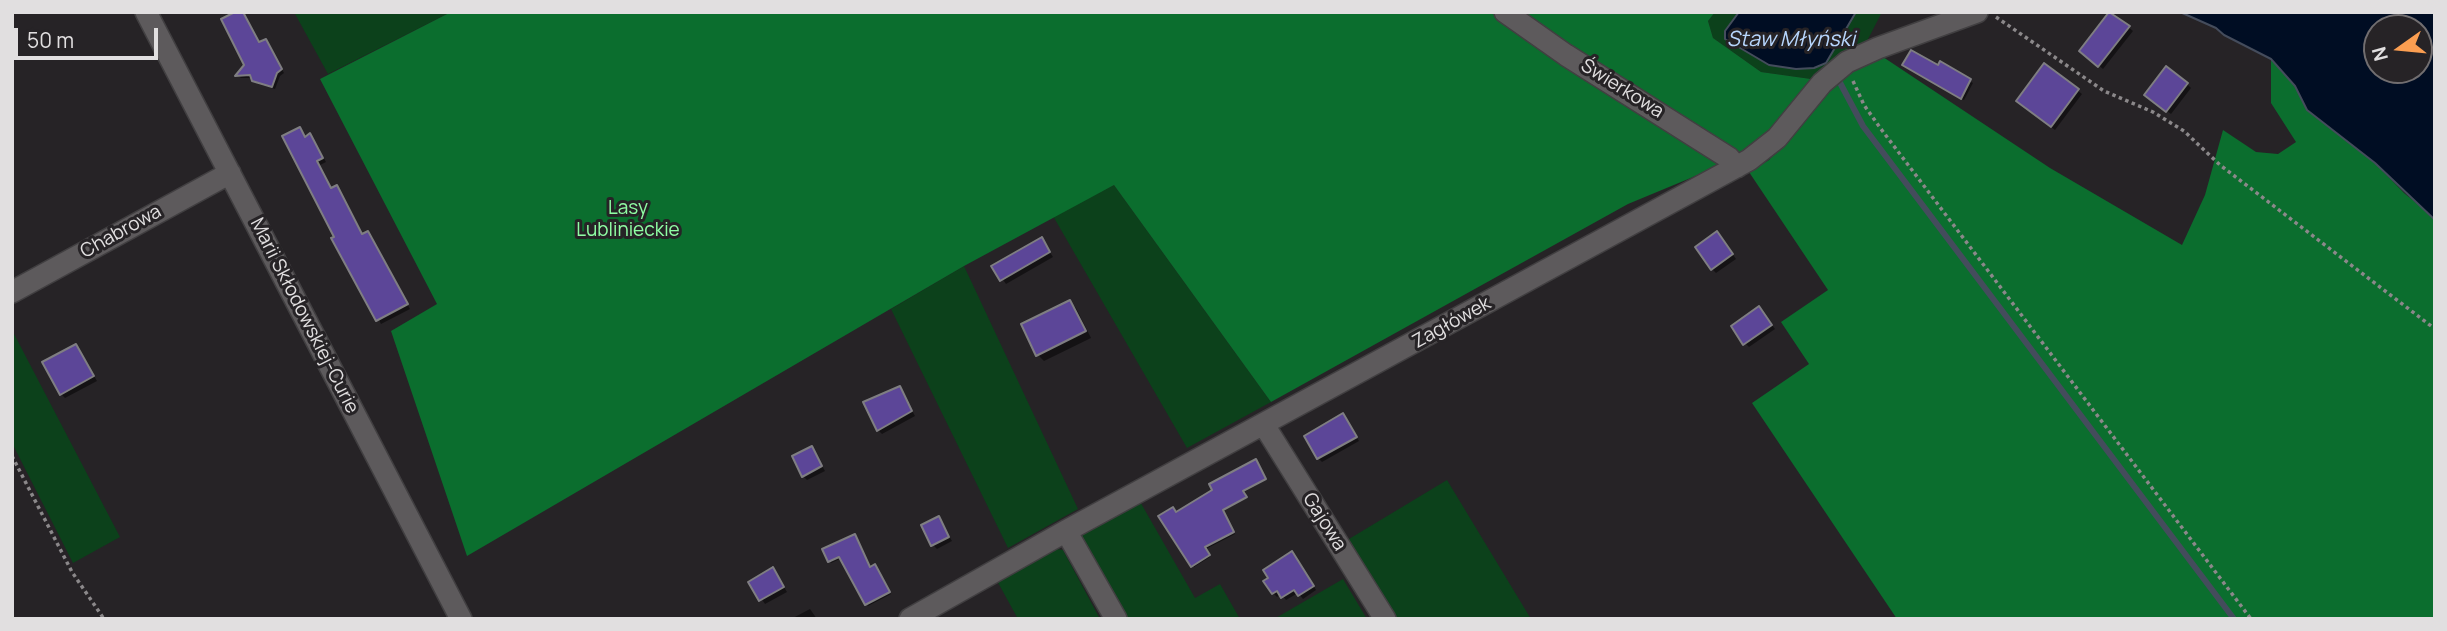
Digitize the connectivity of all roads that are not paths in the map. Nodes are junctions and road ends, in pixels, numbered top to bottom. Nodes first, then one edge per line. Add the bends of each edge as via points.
1 (146, 12) edge
2 (1505, 12) edge
3 (1976, 12) edge
4 (1737, 167) junction
5 (230, 173) junction
6 (12, 292) edge
7 (1264, 425) junction
8 (1066, 531) junction
9 (461, 619) edge
10 (910, 619) edge
11 (1116, 619) edge
12 (1385, 619) edge

1 - 5 street, Marii Skłodowskiej-Curie
2 - 4 street, Świerkowa
3 - 4 street, Zagłówek via 1847,62 1822,83 1772,144
4 - 7 street, Zagłówek
5 - 6 street, Chabrowa
5 - 9 street, Marii Skłodowskiej-Curie
7 - 8 street, Zagłówek
7 - 12 street, Gajowa
8 - 10 street, Zagłówek
8 - 11 street

